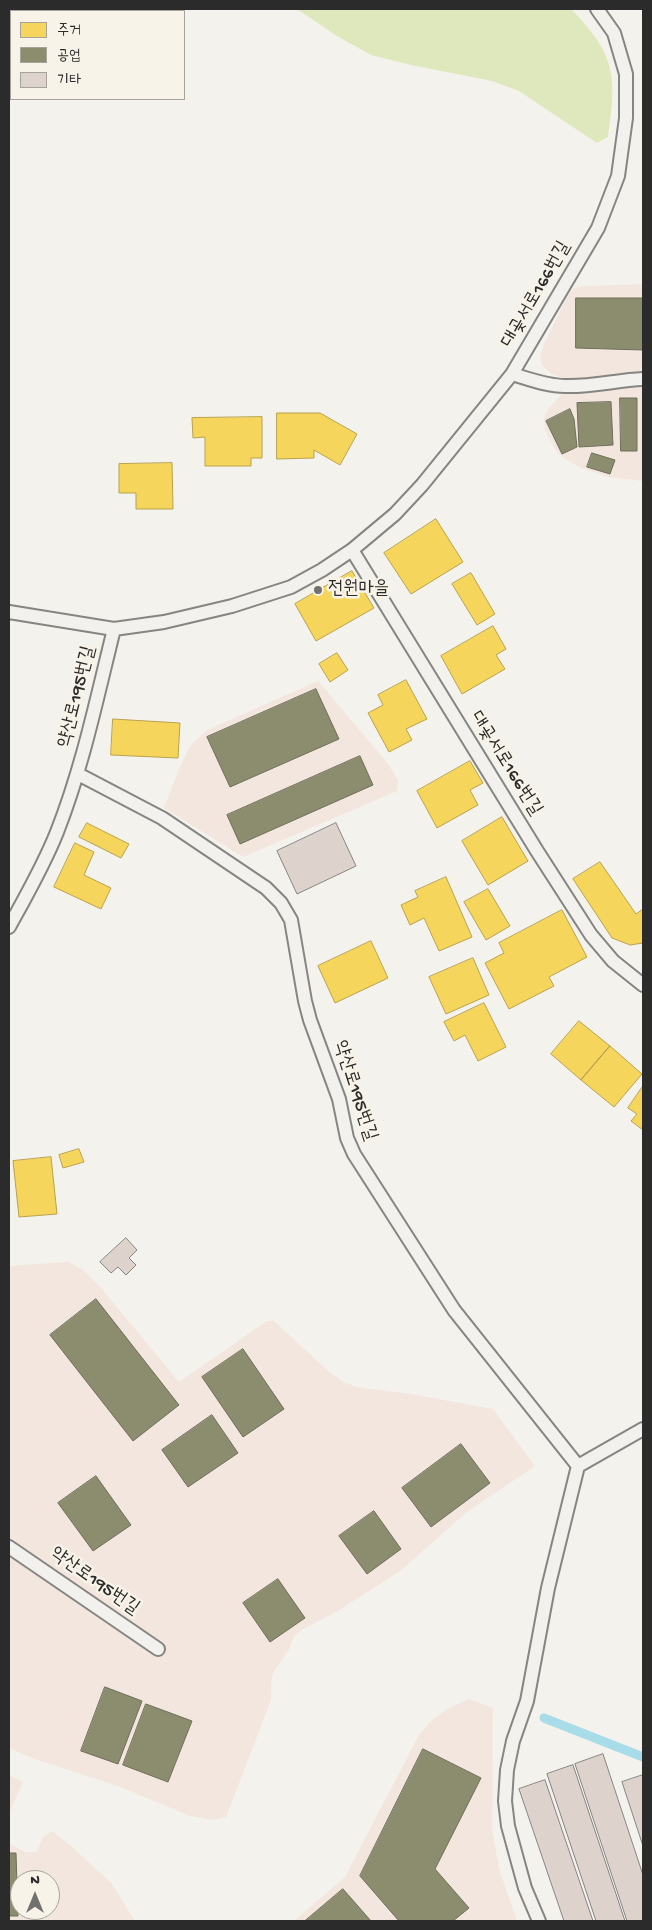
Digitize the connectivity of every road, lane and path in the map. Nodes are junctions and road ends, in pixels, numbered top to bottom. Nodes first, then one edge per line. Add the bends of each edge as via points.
1 (597, 9) edge
2 (512, 374) junction
3 (643, 379) edge
4 (352, 550) junction
5 (9, 612) edge
6 (114, 629) junction
7 (78, 774) junction
8 (9, 927) edge
9 (643, 985) edge
10 (643, 1429) edge
11 (578, 1466) junction
12 (9, 1547) edge
13 (158, 1649) dead end
14 (539, 1921) edge

1 - 2 lane, 대곶서로166번길 via 614,33 626,74 626,118 618,176 598,228
2 - 3 lane via 564,386
2 - 4 lane, 대곶서로166번길 via 422,485 395,514
4 - 6 lane, 대곶서로166번길 via 291,587 263,597 196,615
4 - 9 lane, 대곶서로166번길 via 591,935 614,961
5 - 6 lane, 대곶서로166번길
6 - 7 lane, 약산로195번길
7 - 8 lane, 약산로195번길 via 54,840
7 - 11 lane, 약산로195번길 via 162,818 266,888 281,903 291,920 310,1020 339,1099 347,1138 354,1154 454,1310
10 - 11 lane
11 - 14 lane via 548,1588 528,1693 507,1770 505,1801 508,1826 525,1888
12 - 13 lane, 약산로195번길

